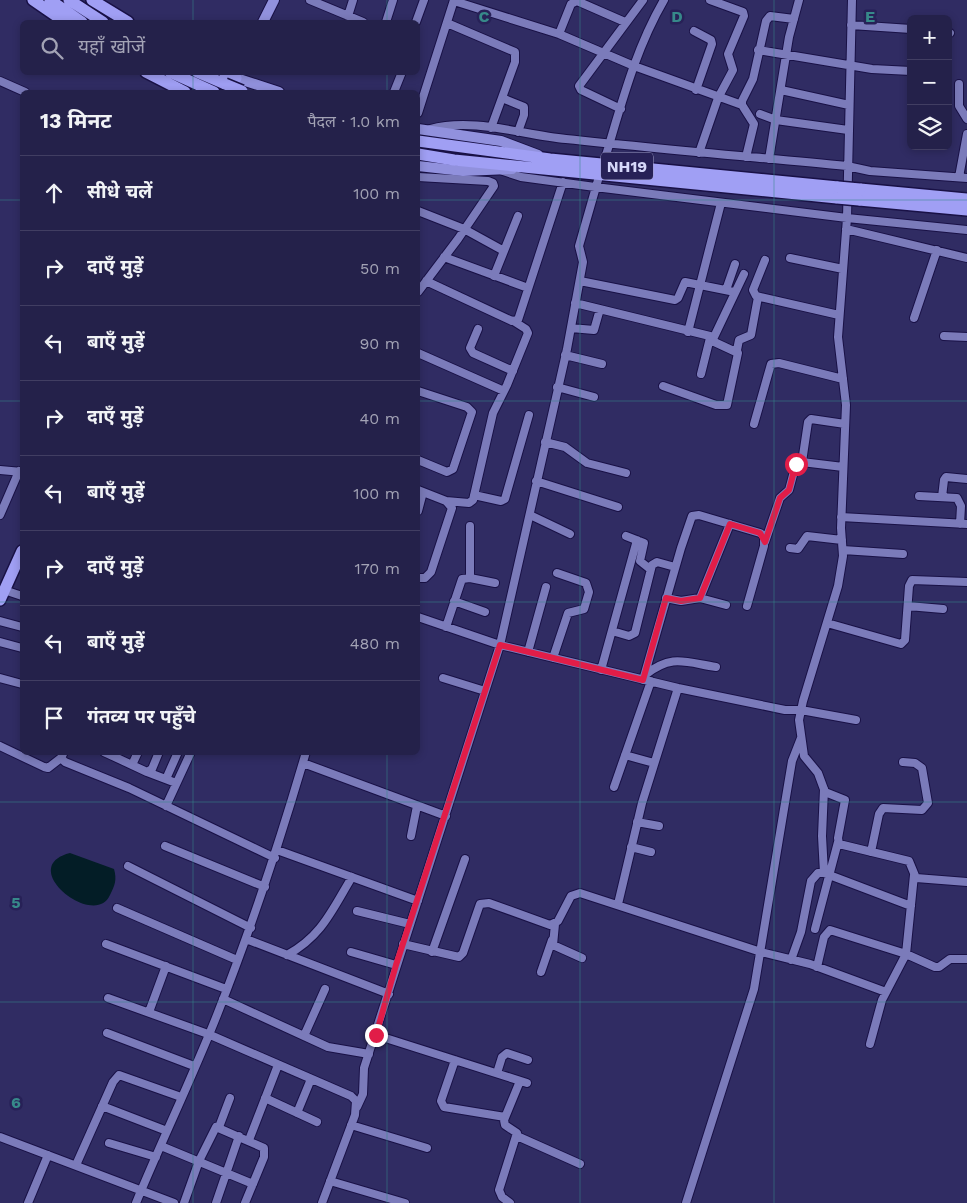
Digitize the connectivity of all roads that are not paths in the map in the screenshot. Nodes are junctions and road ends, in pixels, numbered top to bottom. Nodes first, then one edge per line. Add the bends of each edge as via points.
1 (33, 0) edge
2 (50, 0) edge
3 (69, 0) edge
4 (92, 0) edge
5 (274, 0) edge
6 (310, 0) edge
7 (353, 0) edge
8 (393, 0) edge
9 (424, 0) edge
10 (454, 0) edge
11 (643, 0) edge
12 (664, 0) edge
13 (710, 0) edge
14 (799, 0) edge
15 (852, 0) edge
16 (730, 3) edge
17 (348, 16) junction
18 (794, 18) junction
19 (62, 20) edge
20 (79, 20) edge
21 (100, 20) edge
22 (125, 20) edge
23 (264, 20) edge
24 (358, 20) edge
25 (387, 20) edge
26 (417, 20) edge
27 (625, 22) junction
28 (447, 23) junction
29 (851, 25) junction
30 (907, 29) edge
31 (694, 31) dead end
32 (559, 34) junction
33 (758, 50) junction
34 (602, 52) junction
35 (786, 54) junction
36 (634, 66) junction
37 (850, 66) junction
38 (907, 70) edge
39 (152, 75) edge
40 (177, 75) edge
41 (205, 75) edge
42 (237, 75) edge
43 (401, 75) edge
44 (0, 81) edge
45 (226, 83) edge
46 (959, 84) dead end
47 (20, 90) edge
48 (181, 90) edge
49 (210, 90) edge
50 (240, 90) edge
51 (274, 90) edge
52 (395, 90) edge
53 (696, 90) junction
54 (781, 90) junction
55 (502, 98) junction
56 (718, 98) junction
57 (742, 105) junction
58 (849, 105) junction
59 (420, 107) edge
60 (621, 109) junction
61 (760, 114) dead end
62 (967, 119) edge
63 (776, 120) junction
64 (491, 128) junction
65 (422, 129) edge
66 (848, 130) junction
67 (518, 132) junction
68 (967, 134) edge
69 (420, 140) edge
70 (609, 144) junction
71 (699, 153) junction
72 (420, 154) edge
73 (606, 155) dead end
74 (746, 157) junction
75 (550, 159) junction
76 (769, 159) junction
77 (420, 166) edge
78 (847, 166) junction
79 (525, 167) junction
80 (500, 170) junction
81 (420, 177) edge
82 (963, 177) edge
83 (563, 182) junction
84 (597, 183) junction
85 (837, 192) junction
86 (860, 195) junction
87 (967, 199) edge
88 (721, 203) junction
89 (967, 210) edge
90 (420, 212) edge
91 (518, 216) dead end
92 (847, 218) junction
93 (464, 229) junction
94 (846, 230) junction
95 (967, 230) edge
96 (937, 250) junction
97 (504, 251) junction
98 (444, 257) junction
99 (790, 258) dead end
100 (967, 258) edge
101 (765, 260) dead end
102 (735, 264) dead end
103 (843, 270) junction
104 (744, 274) dead end
105 (494, 276) junction
106 (426, 281) junction
107 (580, 281) junction
108 (699, 284) junction
109 (528, 288) junction
110 (420, 289) edge
111 (726, 290) junction
112 (735, 292) junction
113 (758, 297) junction
114 (575, 303) junction
115 (600, 309) junction
116 (840, 315) junction
117 (914, 318) dead end
118 (515, 322) junction
119 (571, 328) junction
120 (478, 329) dead end
121 (688, 332) junction
122 (944, 336) dead end
123 (967, 336) edge
124 (710, 339) junction
125 (736, 350) junction
126 (420, 354) edge
127 (565, 355) junction
128 (602, 364) dead end
129 (513, 371) junction
130 (701, 374) dead end
131 (843, 379) junction
132 (663, 386) dead end
133 (557, 387) junction
134 (504, 391) junction
135 (420, 392) edge
136 (594, 397) dead end
137 (529, 415) dead end
138 (754, 424) dead end
139 (845, 424) junction
140 (544, 442) junction
141 (420, 461) edge
142 (802, 462) junction
143 (843, 467) junction
144 (0, 470) edge
145 (20, 472) edge
146 (626, 473) dead end
147 (20, 474) edge
148 (967, 479) edge
149 (536, 481) junction
150 (420, 491) edge
151 (0, 492) edge
152 (9, 493) junction
153 (474, 495) junction
154 (919, 496) dead end
155 (942, 497) junction
156 (446, 502) junction
157 (618, 507) dead end
158 (0, 515) edge
159 (530, 515) junction
160 (841, 517) junction
161 (730, 524) junction
162 (963, 524) edge
163 (470, 526) dead end
164 (570, 534) dead end
165 (626, 536) dead end
166 (637, 540) junction
167 (842, 540) junction
168 (765, 542) junction
169 (790, 548) dead end
170 (842, 550) junction
171 (903, 554) dead end
172 (20, 555) edge
173 (675, 567) junction
174 (650, 569) junction
175 (557, 574) dead end
176 (420, 578) edge
177 (470, 578) junction
178 (967, 582) edge
179 (494, 583) dead end
180 (546, 587) dead end
181 (2, 595) edge
182 (20, 596) edge
183 (666, 598) junction
184 (700, 598) junction
185 (454, 601) junction
186 (726, 604) dead end
187 (747, 606) dead end
188 (908, 606) junction
189 (943, 608) dead end
190 (485, 612) dead end
191 (420, 618) edge
192 (0, 621) edge
193 (827, 623) junction
194 (20, 626) edge
195 (446, 627) junction
196 (612, 631) junction
197 (0, 642) edge
198 (500, 645) junction
199 (20, 647) edge
200 (528, 652) junction
201 (553, 658) junction
202 (716, 667) dead end
203 (601, 670) junction
204 (0, 678) edge
205 (443, 678) dead end
206 (646, 679) junction
207 (20, 683) edge
208 (678, 688) junction
209 (486, 692) junction
210 (800, 710) junction
211 (856, 720) dead end
212 (801, 738) junction
213 (0, 746) edge
214 (63, 755) edge
215 (115, 755) edge
216 (137, 755) edge
217 (158, 755) edge
218 (177, 755) edge
219 (190, 755) edge
220 (305, 755) edge
221 (625, 755) junction
222 (903, 762) dead end
223 (303, 763) junction
224 (654, 763) junction
225 (132, 765) junction
226 (147, 772) junction
227 (166, 779) junction
228 (176, 783) junction
229 (614, 787) dead end
230 (824, 789) junction
231 (166, 806) junction
232 (417, 806) junction
233 (446, 816) junction
234 (637, 822) junction
235 (659, 826) dead end
236 (411, 836) dead end
237 (838, 842) junction
238 (165, 846) dead end
239 (631, 847) junction
240 (277, 850) junction
241 (651, 852) dead end
242 (870, 852) junction
243 (275, 858) junction
244 (465, 859) dead end
245 (128, 866) dead end
246 (827, 874) junction
247 (914, 875) junction
248 (352, 877) junction
249 (967, 882) edge
250 (265, 887) junction
251 (418, 901) junction
252 (618, 904) junction
253 (910, 906) junction
254 (117, 908) dead end
255 (358, 911) dead end
256 (410, 924) junction
257 (555, 924) junction
258 (802, 926) junction
259 (251, 928) junction
260 (815, 929) junction
261 (826, 933) junction
262 (246, 939) junction
263 (552, 940) junction
264 (106, 944) dead end
265 (403, 944) junction
266 (350, 952) dead end
267 (432, 952) junction
268 (761, 952) junction
269 (906, 954) junction
270 (287, 955) junction
271 (582, 958) dead end
272 (967, 959) edge
273 (237, 960) junction
274 (791, 960) junction
275 (396, 965) junction
276 (166, 966) junction
277 (817, 967) junction
278 (541, 972) dead end
279 (226, 989) junction
280 (325, 989) dead end
281 (886, 992) junction
282 (389, 994) junction
283 (108, 998) dead end
284 (223, 1000) junction
285 (149, 1012) junction
286 (107, 1033) dead end
287 (208, 1034) junction
288 (376, 1035) junction
289 (304, 1036) junction
290 (870, 1044) dead end
291 (369, 1054) junction
292 (455, 1060) junction
293 (528, 1060) dead end
294 (278, 1064) junction
295 (194, 1066) junction
296 (497, 1074) junction
297 (311, 1079) junction
298 (181, 1098) junction
299 (230, 1098) dead end
300 (265, 1098) junction
301 (102, 1106) junction
302 (358, 1107) junction
303 (297, 1113) junction
304 (506, 1117) junction
305 (317, 1122) dead end
306 (351, 1126) junction
307 (220, 1127) junction
308 (167, 1131) junction
309 (238, 1136) junction
310 (517, 1136) junction
311 (0, 1138) edge
312 (248, 1140) junction
313 (109, 1143) dead end
314 (161, 1146) junction
315 (428, 1148) dead end
316 (48, 1155) junction
317 (156, 1157) junction
318 (199, 1161) junction
319 (580, 1164) dead end
320 (76, 1165) junction
321 (227, 1172) junction
322 (330, 1181) junction
323 (253, 1184) junction
324 (142, 1190) junction
325 (28, 1203) edge
326 (136, 1203) edge
327 (174, 1203) edge
328 (184, 1203) edge
329 (216, 1203) edge
330 (245, 1203) edge
331 (322, 1203) edge
332 (405, 1203) edge
333 (510, 1203) edge
334 (686, 1203) edge

1 - 19 highway
2 - 20 highway
3 - 21 highway
4 - 22 highway
5 - 23 main road
6 - 17 street
7 - 17 street
8 - 25 street
9 - 26 street
10 - 28 street
10 - 32 street
11 - 27 street
12 - 36 street
13 - 16 street
14 - 18 street
15 - 29 street
16 - 56 street via 744,16 728,54 733,70
17 - 24 street
18 - 33 street via 768,18
18 - 35 street
27 - 32 street via 577,2 572,4
27 - 34 street
28 - 55 street via 515,52 516,62
28 - 59 street
29 - 30 street
29 - 37 street
31 - 53 street via 712,42
32 - 34 street
33 - 35 street
33 - 57 street via 753,79
34 - 36 street
34 - 60 street via 578,86
35 - 37 street
35 - 54 street
36 - 53 street
36 - 60 street
37 - 38 street
37 - 58 street
39 - 48 highway
40 - 49 highway
41 - 45 highway
42 - 45 highway
42 - 51 main road
43 - 52 street
44 - 47 street
45 - 50 highway, bridge
46 - 62 street via 959,106
53 - 56 street
54 - 58 street
54 - 63 street
55 - 64 street
55 - 67 street via 524,107
56 - 57 street
56 - 71 street
57 - 74 street via 754,124
58 - 66 street
60 - 70 street
61 - 63 street
63 - 66 street
63 - 76 street
64 - 65 street via 459,125
64 - 67 street
65 - 75 main road via 501,141
66 - 78 street
67 - 70 street
68 - 82 street
69 - 75 highway, NH19
70 - 71 street
70 - 73 street
71 - 74 street
72 - 79 highway, NH19
74 - 76 street
75 - 85 highway, NH19
76 - 78 street
77 - 80 main road via 463,171
78 - 82 street via 870,171
78 - 92 street
79 - 80 main road
79 - 85 highway, NH19
80 - 83 street via 521,177
81 - 93 street via 493,183 493,189
83 - 84 street
83 - 109 street
84 - 88 street
84 - 107 street via 579,246 583,262
85 - 86 highway, NH19, bridge
86 - 87 highway, NH19
86 - 89 highway, NH19
88 - 92 street
88 - 108 street
90 - 93 street
91 - 97 street
92 - 94 street
92 - 95 street
93 - 97 street
93 - 98 street
94 - 96 street
94 - 103 street
96 - 100 street
96 - 117 street
97 - 105 street
98 - 105 street
98 - 106 street
99 - 103 street
101 - 113 street via 753,290
102 - 111 street
103 - 116 street
104 - 112 street
105 - 109 street
106 - 110 street
106 - 118 street
107 - 108 street via 675,300 685,282
107 - 114 street
108 - 111 street
108 - 121 street
109 - 118 street
111 - 112 street
112 - 124 street via 716,336
113 - 116 street
113 - 125 street via 751,335 738,340
114 - 115 street
114 - 119 street
115 - 119 street via 594,330
115 - 121 street
116 - 131 street via 839,360
118 - 129 street via 528,333
119 - 127 street
120 - 129 street via 470,348 473,353
121 - 124 street
122 - 123 street
124 - 125 street
124 - 130 street
125 - 132 street via 738,359 725,406
126 - 134 street
127 - 128 street
127 - 133 street
129 - 134 street
131 - 138 street via 779,363 771,364
131 - 139 street
133 - 136 street
133 - 140 street
134 - 153 street via 493,414
135 - 141 street via 467,406 472,412 453,469 447,472
137 - 153 street via 505,499
139 - 142 street via 811,419
139 - 143 street
140 - 146 street via 565,447 587,463
140 - 149 street
142 - 143 street
142 - 168 street via 793,469 788,493 780,498
143 - 160 street
144 - 145 street
147 - 152 street
148 - 155 street via 946,477
149 - 157 street
149 - 159 street
150 - 156 street
151 - 152 street
152 - 158 street
153 - 156 street via 471,502
154 - 155 street
155 - 162 street via 960,501
156 - 176 street via 451,504 452,513 431,572
159 - 164 street
159 - 198 street
160 - 162 street
160 - 167 street
161 - 168 street via 760,533
161 - 173 street via 692,516
161 - 184 street
163 - 177 street
165 - 166 street
166 - 174 street via 644,543 640,561
166 - 196 street
167 - 169 street via 806,536 798,548
167 - 170 street
168 - 187 street
170 - 171 street
170 - 193 street via 841,574
172 - 181 highway
173 - 174 street via 658,562
173 - 183 street
174 - 196 street via 635,634 629,636
175 - 201 street via 586,584 589,592 584,609 568,614
177 - 179 street
177 - 185 street via 460,582
178 - 188 street via 912,580
180 - 200 street
181 - 182 street
183 - 184 street via 681,601
183 - 206 street
184 - 186 street
185 - 190 street
185 - 195 street
188 - 189 street
188 - 193 street via 905,640 901,644
191 - 195 street
192 - 194 street
193 - 210 street
195 - 198 street
196 - 203 street
197 - 199 street
198 - 200 street
198 - 209 street
200 - 201 street
201 - 203 street
202 - 206 street via 668,661 659,664
203 - 206 street
204 - 207 street
205 - 209 street
206 - 208 street
206 - 221 street
208 - 210 street via 785,710
208 - 224 street
209 - 233 street
210 - 211 street
210 - 212 street
212 - 230 street via 806,759 818,773
212 - 268 street via 792,761
213 - 214 street via 48,768
214 - 231 street via 65,762
215 - 225 street
216 - 225 street
217 - 226 street via 152,769
218 - 227 street
219 - 228 street
220 - 223 street
221 - 224 street
221 - 229 street
222 - 242 street via 915,763 922,768 928,804 922,810 883,808
223 - 232 street
223 - 240 street
224 - 234 street
225 - 226 street
226 - 227 street
227 - 228 street
228 - 231 street
230 - 237 street via 845,800
230 - 246 street via 822,836
231 - 243 street
232 - 233 street
232 - 236 street
233 - 251 street
234 - 235 street
234 - 239 street
237 - 242 street
237 - 246 street
238 - 250 street
239 - 241 street
239 - 252 street
240 - 243 street
240 - 248 street
242 - 247 street via 909,861
243 - 250 street
244 - 267 street
245 - 259 street
246 - 253 street
246 - 258 street via 814,876 811,881
246 - 260 street
247 - 249 street
247 - 253 street
248 - 251 street
248 - 270 street via 317,933 305,945
250 - 259 street
251 - 256 street
252 - 257 street via 575,893
252 - 268 street
253 - 269 street
254 - 273 street
255 - 256 street
256 - 265 street
257 - 263 street
257 - 267 street via 543,924 484,902 478,909 459,957
258 - 260 street
258 - 274 street
259 - 262 street
260 - 261 street
261 - 269 street via 834,930
261 - 277 street
262 - 270 street
262 - 273 street
263 - 271 street via 556,948
263 - 278 street
264 - 276 street
265 - 267 street
265 - 275 street
266 - 275 street
268 - 274 street
268 - 334 street via 752,998
269 - 272 street via 939,967 950,959
269 - 281 street
270 - 282 street
273 - 279 street
274 - 277 street
275 - 282 street
276 - 279 street
276 - 285 street
277 - 281 street
279 - 284 street
280 - 289 street
281 - 290 street
282 - 288 street
283 - 285 street
284 - 287 street
284 - 289 street
285 - 287 street
286 - 295 street
287 - 294 street
287 - 295 street
288 - 291 street
288 - 292 street
289 - 291 street via 334,1048
291 - 302 street
292 - 296 street
292 - 304 street via 442,1101 444,1108
293 - 296 street via 508,1053 502,1057
294 - 297 street
294 - 300 street
295 - 298 street
296 - 304 street via 523,1082
297 - 302 street via 351,1096
297 - 303 street
298 - 301 street via 119,1075 112,1082
298 - 308 street
299 - 307 street
300 - 303 street
300 - 312 street
301 - 308 street
301 - 320 street
302 - 306 street
303 - 305 street
304 - 310 street via 505,1125 516,1131
306 - 315 street
306 - 322 street
307 - 309 street
307 - 318 street via 213,1128
308 - 314 street
309 - 312 street
309 - 321 street
310 - 319 street
310 - 333 street via 499,1190
311 - 316 street
312 - 323 street via 264,1151
313 - 317 street
314 - 317 street
314 - 318 street
316 - 320 street
316 - 325 street
317 - 324 street
318 - 321 street
318 - 328 street
320 - 324 street
321 - 323 street
321 - 329 street
322 - 331 street
322 - 332 street
323 - 330 street
324 - 326 street
324 - 327 street

